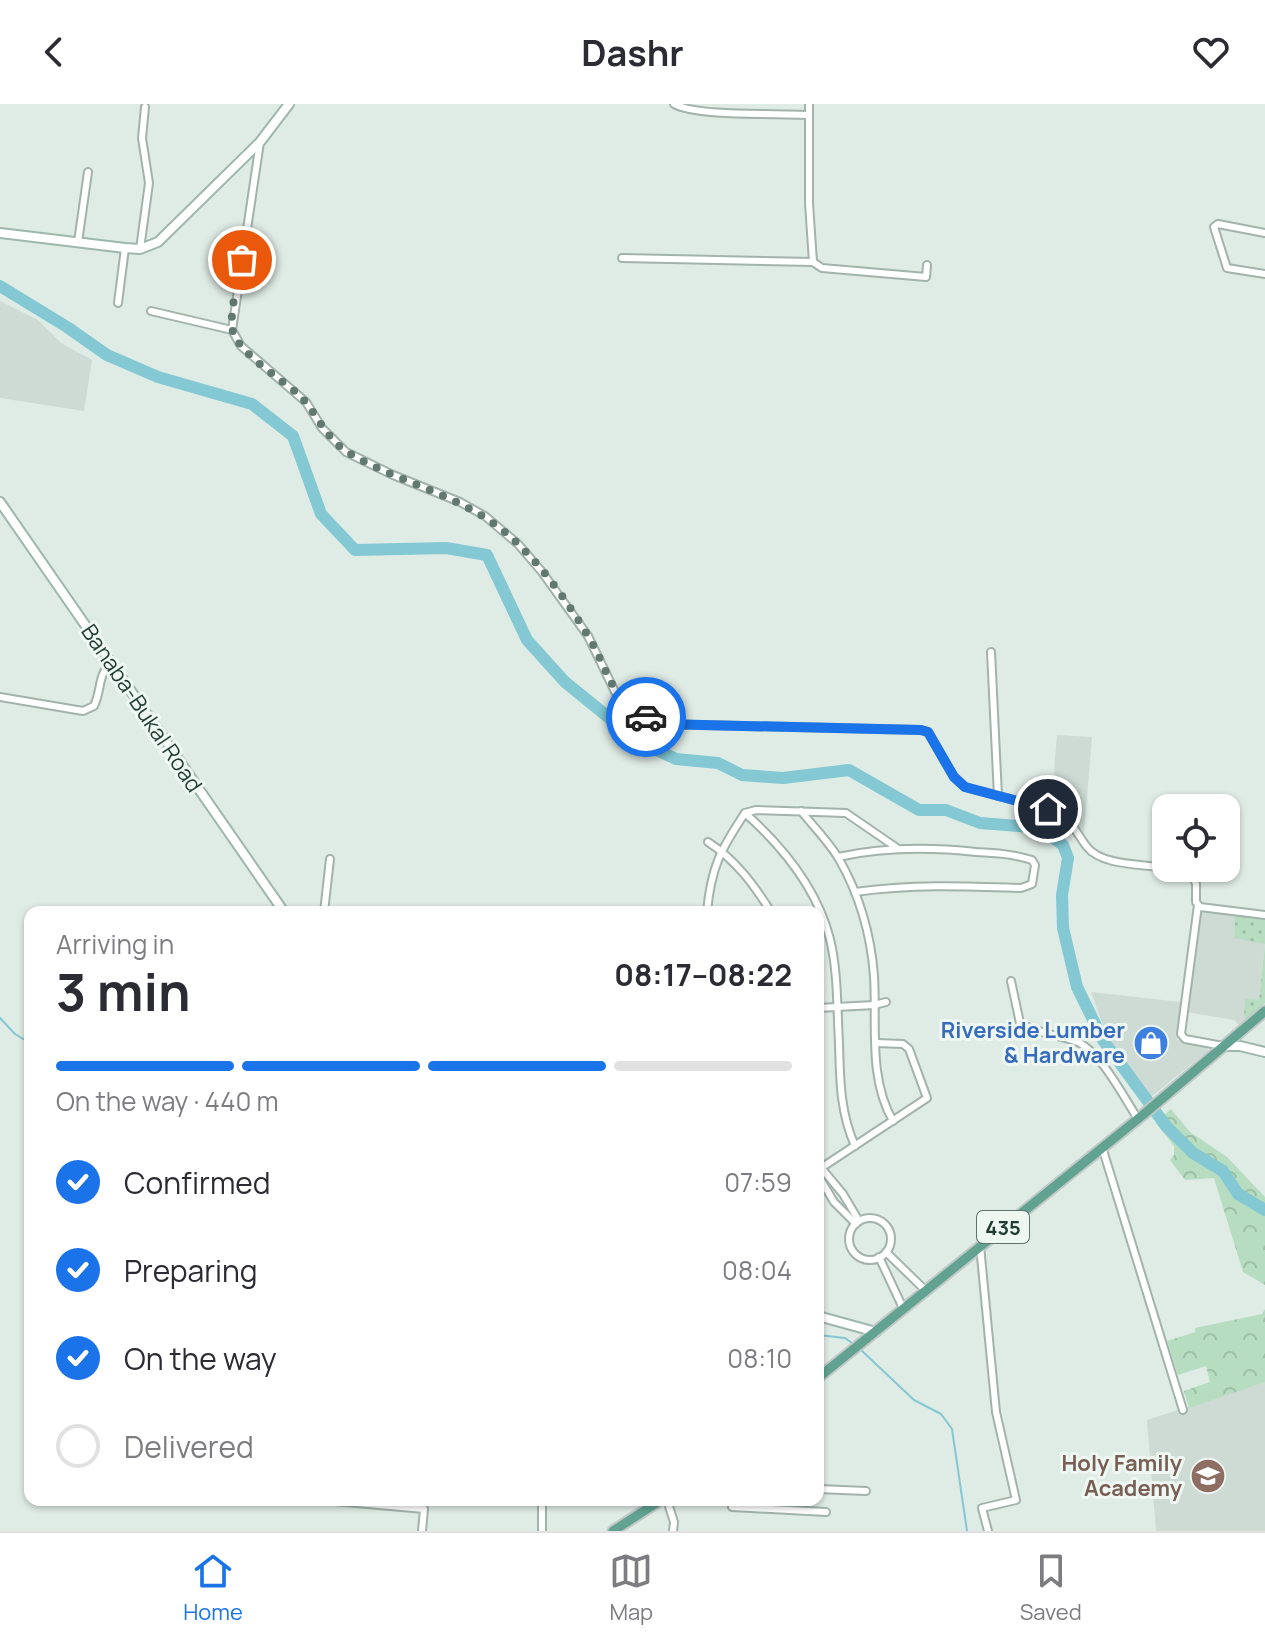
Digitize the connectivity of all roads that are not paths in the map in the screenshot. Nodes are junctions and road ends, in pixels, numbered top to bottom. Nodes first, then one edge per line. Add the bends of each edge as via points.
1 (289, 104) edge
2 (674, 104) edge
3 (768, 104) edge
4 (809, 104) edge
5 (145, 107) dead end
6 (768, 113) junction
7 (808, 115) junction
8 (260, 142) junction
9 (88, 172) dead end
10 (0, 233) edge
11 (1265, 233) edge
12 (78, 242) junction
13 (125, 248) junction
14 (140, 249) junction
15 (622, 258) dead end
16 (813, 262) junction
17 (927, 265) dead end
18 (1265, 274) edge
19 (118, 303) dead end
20 (151, 311) dead end
21 (232, 330) junction
22 (0, 502) edge
23 (991, 652) dead end
24 (111, 662) junction
25 (0, 697) edge
26 (998, 796) junction
27 (801, 811) junction
28 (745, 813) junction
29 (708, 842) dead end
30 (898, 849) junction
31 (720, 850) junction
32 (838, 857) junction
33 (330, 859) dead end
34 (1152, 865) edge
35 (1196, 882) edge
36 (855, 892) junction
37 (1198, 905) junction
38 (280, 906) edge
39 (325, 906) edge
40 (708, 906) edge
41 (767, 906) edge
42 (818, 906) edge
43 (1265, 915) edge
44 (824, 921) edge
45 (1011, 981) dead end
46 (886, 1002) dead end
47 (874, 1005) junction
48 (824, 1008) edge
49 (837, 1008) junction
50 (1265, 1014) edge
51 (876, 1043) junction
52 (1225, 1046) junction
53 (1265, 1052) edge
54 (1141, 1116) junction
55 (893, 1121) junction
56 (855, 1146) junction
57 (1102, 1147) junction
58 (824, 1166) edge
59 (824, 1177) edge
60 (832, 1189) junction
61 (858, 1222) junction
62 (980, 1246) junction
63 (886, 1252) junction
64 (879, 1257) junction
65 (925, 1290) junction
66 (903, 1308) junction
67 (824, 1318) edge
68 (876, 1332) junction
69 (824, 1373) edge
70 (1183, 1410) dead end
71 (824, 1489) edge
72 (866, 1491) dead end
73 (401, 1506) edge
74 (542, 1506) edge
75 (654, 1506) edge
76 (667, 1506) edge
77 (732, 1506) edge
78 (826, 1512) dead end
79 (422, 1531) edge
80 (542, 1531) edge
81 (613, 1531) edge
82 (673, 1531) edge
83 (988, 1531) edge

1 - 8 street
2 - 6 street
3 - 6 street
4 - 7 street
5 - 14 street via 142,138 149,183
6 - 7 street
7 - 16 street
8 - 14 street via 158,242
8 - 21 street
9 - 12 street
10 - 12 street
11 - 18 street via 1214,227 1227,268
12 - 13 street
13 - 14 street
13 - 19 street
15 - 16 street
16 - 17 street via 822,268 926,277
20 - 21 street
21 - 26 street via 241,346 306,402 346,452 460,502 518,544 588,636 617,696 638,714 661,724 921,730 928,732 960,783
22 - 24 street, Banaba-Bukal Road
23 - 26 street
24 - 25 street via 102,672 94,706 83,711
24 - 38 street, Banaba-Bukal Road
26 - 34 street via 1059,812 1100,856
27 - 28 street
27 - 30 street via 846,813
27 - 32 street
28 - 31 street
28 - 42 street via 789,856
29 - 31 street
30 - 32 street
30 - 36 street via 1018,856 1032,860 1034,876 1032,884 1021,888 921,885
31 - 40 street
31 - 41 street via 744,872
32 - 36 street
33 - 39 street
35 - 37 street
36 - 47 street via 868,935
37 - 43 street
37 - 52 street via 1181,1036
44 - 49 street
45 - 54 street via 1020,1023 1090,1048
46 - 47 street
47 - 49 street
47 - 51 street
48 - 49 street
49 - 56 street via 842,1109
50 - 52 main road, 435
51 - 55 street via 881,1091
51 - 55 street via 909,1049 927,1098
52 - 53 street
52 - 54 main road, 435
54 - 57 main road, 435
55 - 56 street
56 - 58 street
57 - 62 main road, 435
57 - 70 street
59 - 60 street
60 - 61 street
60 - 61 street via 834,1202
61 - 63 street via 876,1219 887,1226 891,1239
61 - 64 street via 849,1238 852,1250 861,1258
62 - 65 main road, 435
62 - 83 street via 996,1412 1016,1500 982,1508
63 - 64 street
63 - 65 street
64 - 66 street
65 - 66 main road, 435
66 - 68 main road, 435
67 - 68 street
68 - 69 main road, 435
71 - 72 street
73 - 79 street via 424,1509
74 - 80 street
75 - 81 main road
76 - 82 street
77 - 78 street

